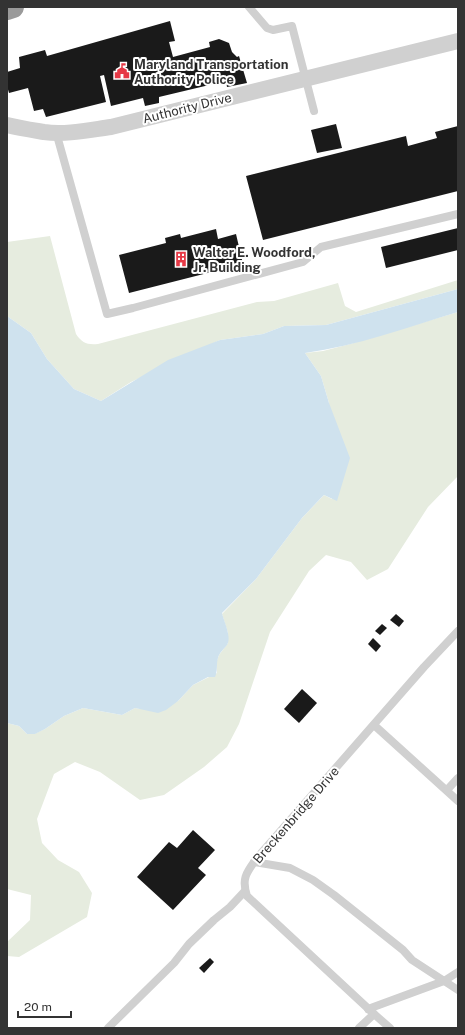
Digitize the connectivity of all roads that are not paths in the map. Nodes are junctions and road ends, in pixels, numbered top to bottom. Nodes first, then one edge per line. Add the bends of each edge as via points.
1 (13, 7) edge
2 (249, 7) edge
3 (7, 9) edge
4 (458, 41) edge
5 (305, 79) junction
6 (314, 111) dead end
7 (7, 126) edge
8 (56, 132) junction
9 (458, 214) edge
10 (458, 631) edge
11 (374, 725) junction
12 (458, 778) edge
13 (447, 790) junction
14 (458, 801) edge
15 (254, 862) junction
16 (245, 891) junction
17 (458, 972) edge
18 (444, 981) junction
19 (458, 990) edge
20 (371, 1011) junction
21 (108, 1028) edge
22 (359, 1028) edge
23 (390, 1028) edge

1 - 3 highway
2 - 5 lane via 267,28 273,30 292,26
4 - 5 street, Authority Drive
5 - 6 lane
5 - 8 street, Authority Drive via 110,127
7 - 8 street, Authority Drive
8 - 9 lane via 107,314 303,262 322,247
10 - 11 lane, Breckenbridge Drive
11 - 13 lane
11 - 15 lane, Breckenbridge Drive
12 - 13 lane
13 - 14 lane
15 - 16 lane, Breckenbridge Drive via 245,879
15 - 18 lane via 290,868 313,880 403,950 412,960
16 - 20 lane via 247,896
16 - 21 lane via 189,944 174,963
17 - 18 lane
18 - 19 lane
18 - 20 lane
20 - 22 lane
20 - 23 lane

